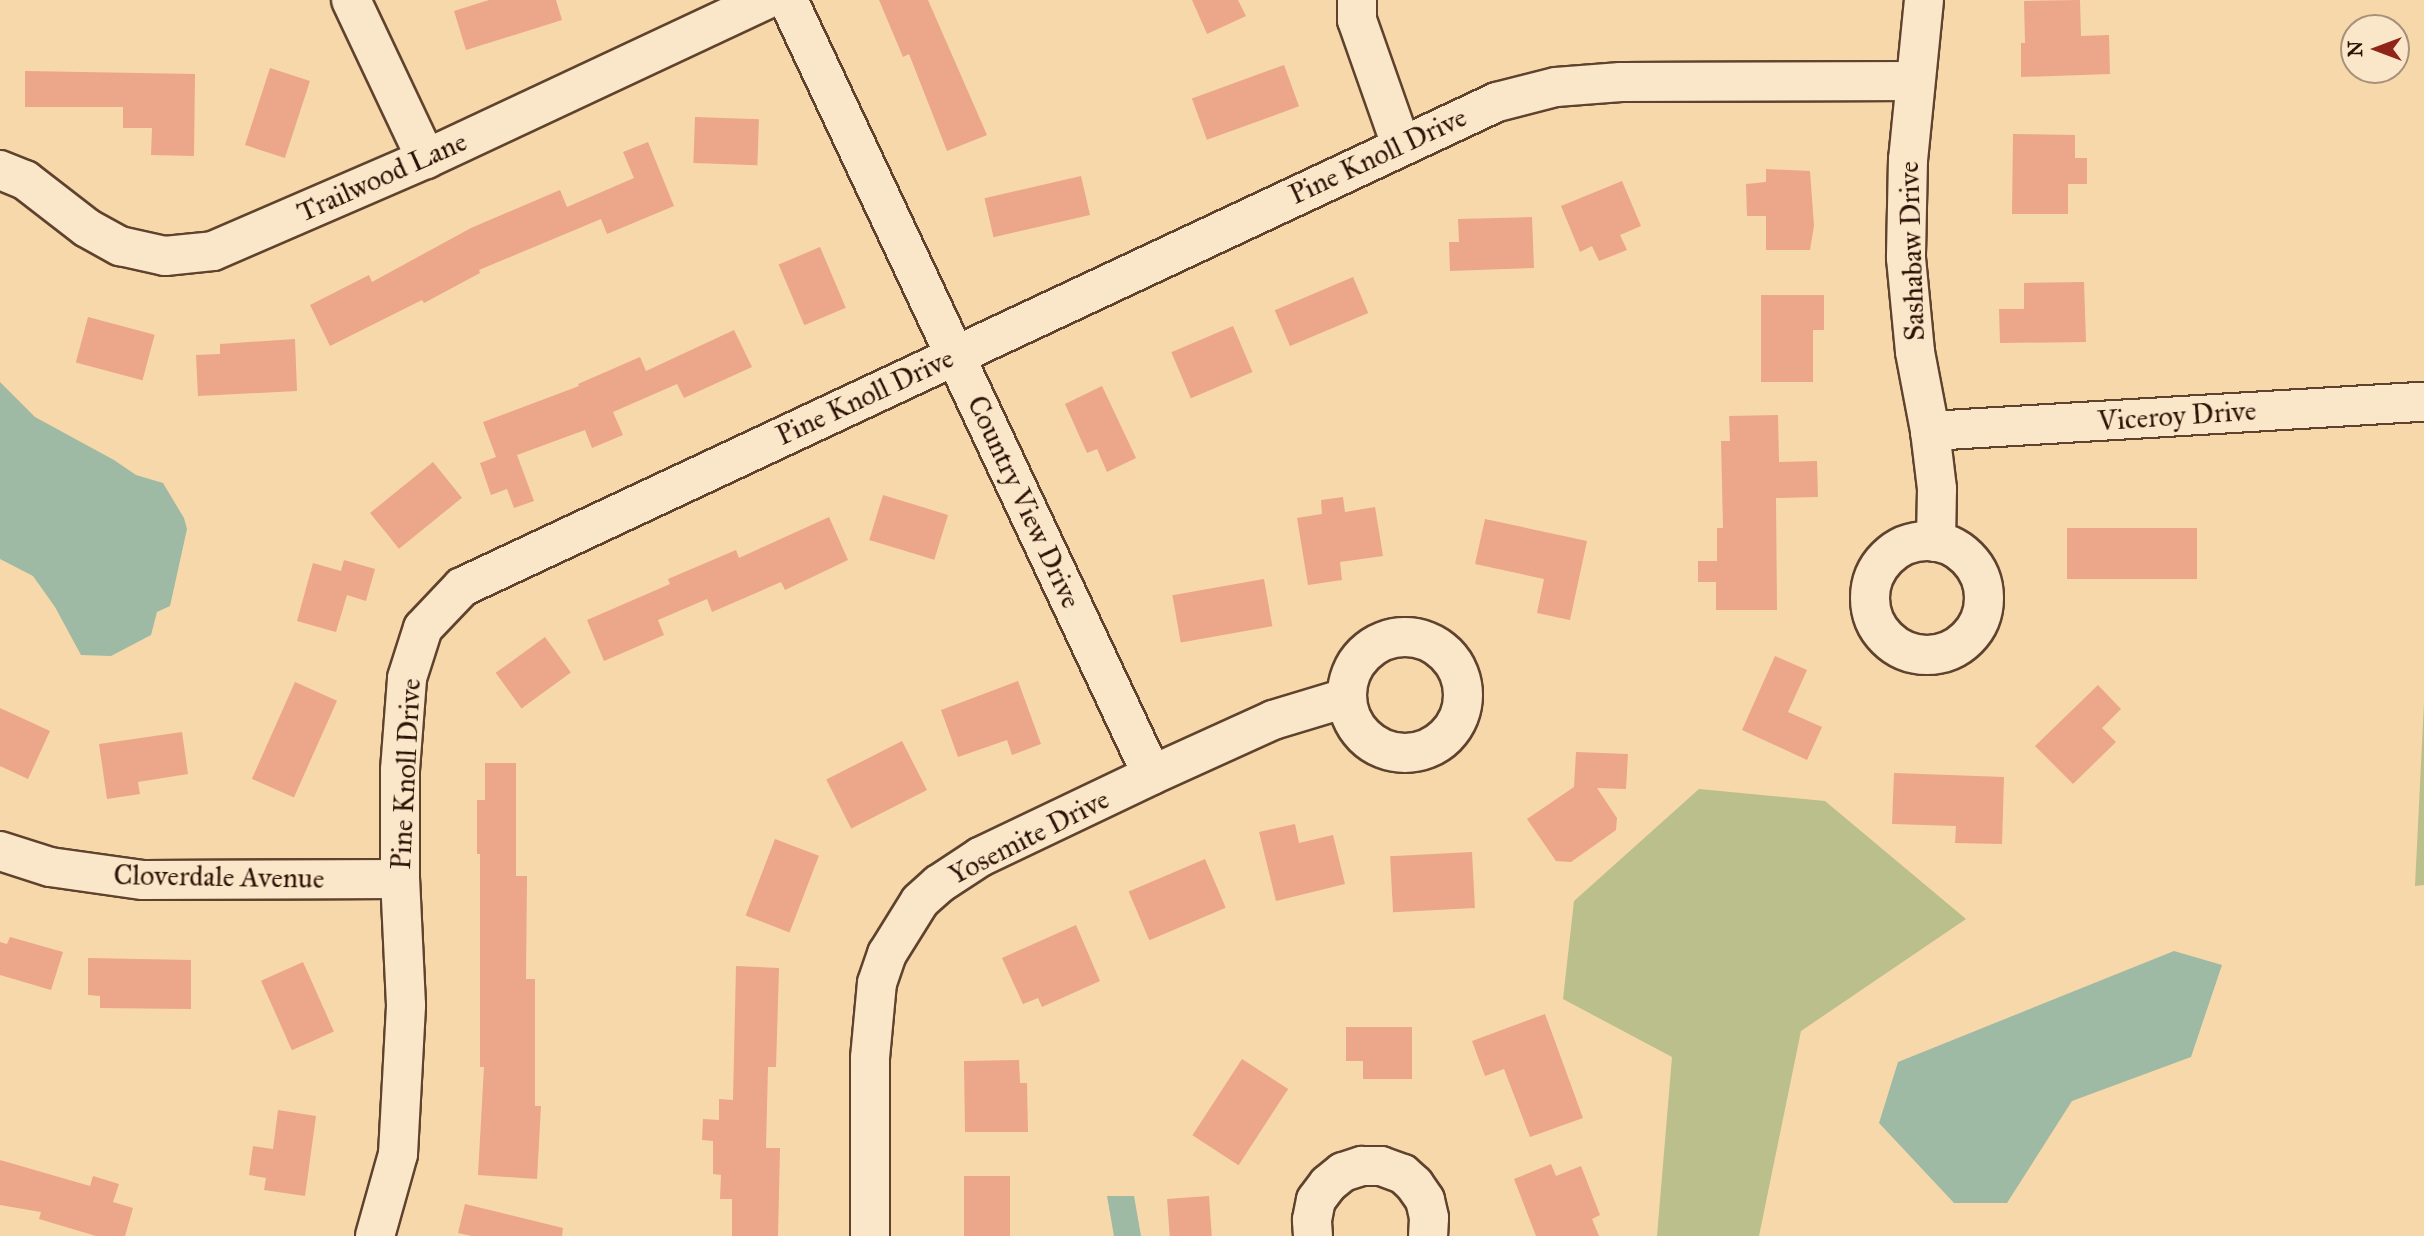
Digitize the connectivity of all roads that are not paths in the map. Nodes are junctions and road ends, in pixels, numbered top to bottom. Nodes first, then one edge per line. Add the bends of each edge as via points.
1 (351, 0) edge
2 (766, 0) edge
3 (788, 0) edge
4 (1356, 0) edge
5 (1924, 0) edge
6 (1914, 81) junction
7 (1401, 145) junction
8 (426, 159) junction
9 (0, 170) edge
10 (954, 355) junction
11 (2424, 402) edge
12 (1930, 431) junction
13 (1936, 542) dead end
14 (1346, 698) dead end
15 (1152, 775) junction
16 (0, 851) edge
17 (400, 879) junction
18 (375, 1236) edge
19 (870, 1236) edge
20 (1313, 1236) edge
21 (1428, 1236) edge

1 - 8 street
2 - 8 street, Trailwood Lane
3 - 10 street, Country View Drive
4 - 7 street via 1357,20
5 - 6 street, Sashabaw Drive
6 - 7 street, Pine Knoll Drive via 1621,82 1556,87 1497,102
6 - 12 street, Sashabaw Drive via 1906,258 1915,352
7 - 10 street, Pine Knoll Drive
8 - 9 street, Trailwood Lane via 213,251 165,256 120,246 25,180
10 - 15 street, Country View Drive
10 - 17 street, Pine Knoll Drive via 462,586 423,628 407,678 400,770
11 - 12 street, Viceroy Drive
12 - 13 street, Sashabaw Drive via 1937,488
14 - 15 street, Yosemite Drive via 1273,720
15 - 19 street, Yosemite Drive via 980,857 939,884 902,925 877,983 870,1058
16 - 17 street, Cloverdale Avenue via 50,867 143,880
17 - 18 street, Pine Knoll Drive via 405,1005 398,1154
20 - 21 street via 1316,1200 1328,1184 1343,1172 1381,1166 1403,1174 1425,1200

